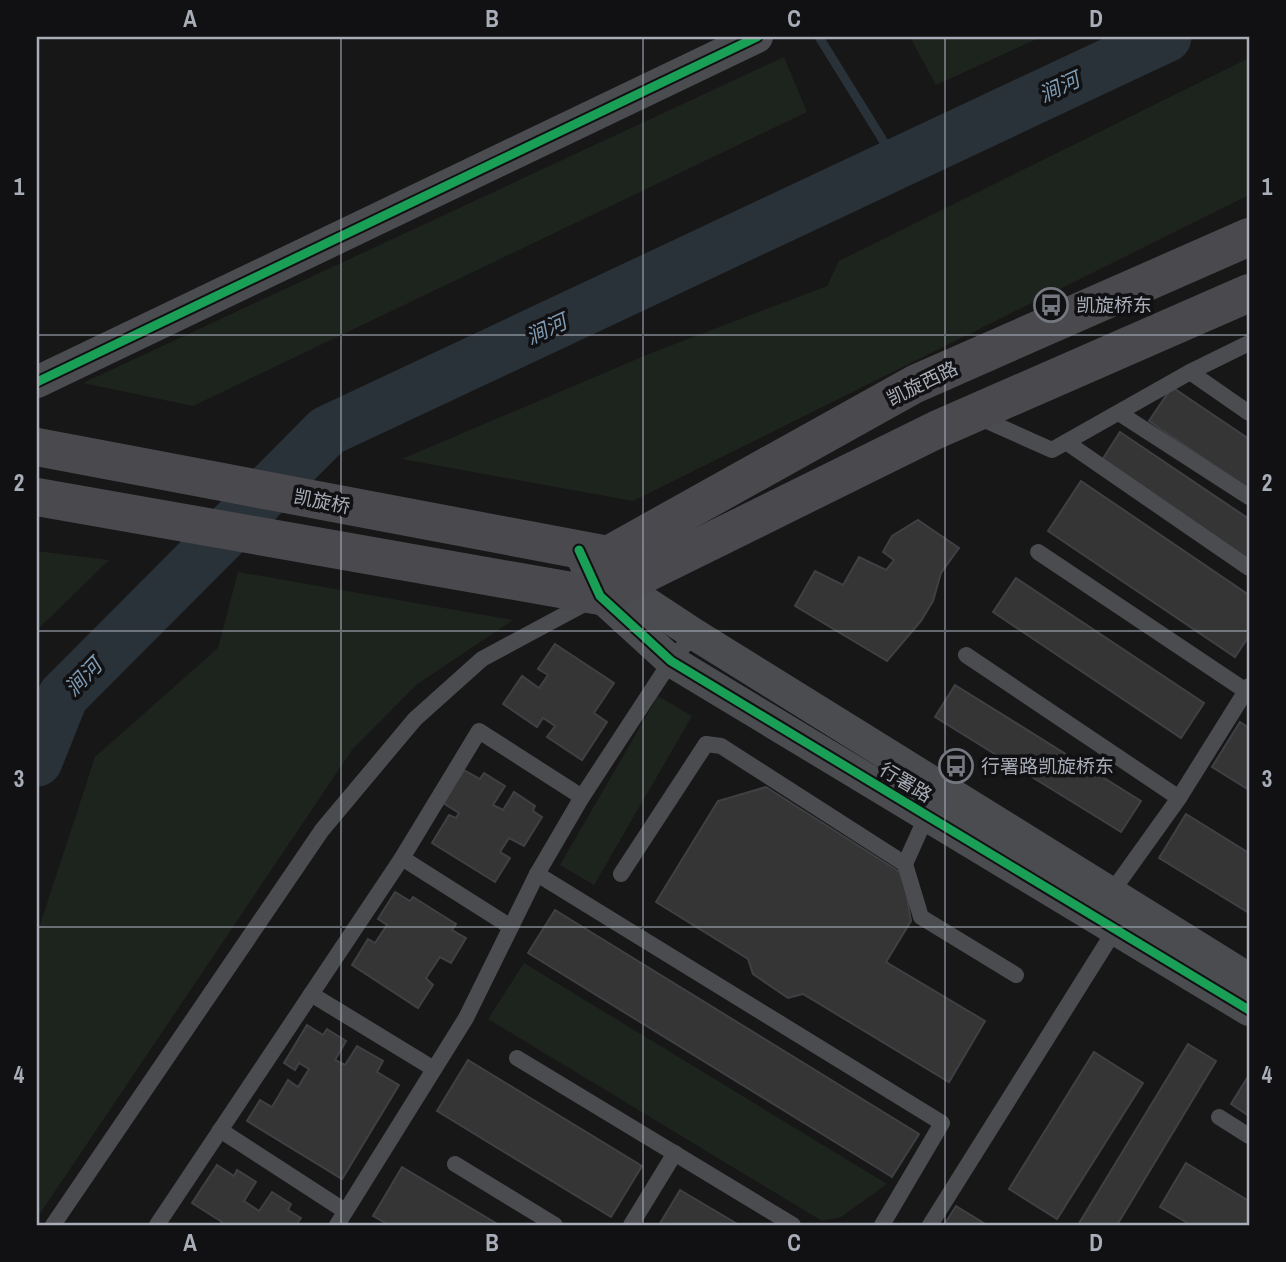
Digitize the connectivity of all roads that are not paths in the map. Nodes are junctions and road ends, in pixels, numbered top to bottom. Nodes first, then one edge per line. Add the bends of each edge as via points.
1 (757, 37) edge
2 (1249, 237) edge
3 (1249, 293) edge
4 (1249, 344) edge
5 (1190, 372) junction
6 (37, 382) edge
7 (1119, 412) junction
8 (1249, 413) edge
9 (973, 415) junction
10 (1066, 442) junction
11 (37, 447) edge
12 (37, 497) edge
13 (1249, 497) edge
14 (1038, 552) dead end
15 (1249, 568) edge
16 (602, 572) junction
17 (694, 634) junction
18 (966, 655) dead end
19 (670, 661) junction
20 (1248, 690) edge
21 (582, 797) junction
22 (1179, 798) junction
23 (927, 815) junction
24 (402, 858) junction
25 (905, 864) junction
26 (537, 874) junction
27 (621, 874) dead end
28 (1119, 910) junction
29 (511, 927) junction
30 (1016, 975) dead end
31 (1249, 979) edge
32 (311, 994) junction
33 (1249, 1010) edge
34 (517, 1058) dead end
35 (435, 1069) junction
36 (1219, 1117) dead end
37 (220, 1130) junction
38 (1249, 1136) edge
39 (675, 1153) junction
40 (455, 1164) dead end
41 (341, 1218) edge
42 (53, 1225) edge
43 (158, 1225) edge
44 (555, 1225) edge
45 (631, 1225) edge
46 (793, 1225) edge
47 (882, 1225) edge
48 (930, 1225) edge

1 - 6 street
2 - 16 main road, 凯旋西路 via 915,384
3 - 9 main road
4 - 5 lane
5 - 7 lane
5 - 8 lane
7 - 10 lane
7 - 13 lane
9 - 10 lane via 1052,450
9 - 16 main road
10 - 15 lane
11 - 16 main road, 凯旋桥
12 - 16 main road
14 - 20 lane
16 - 17 street, 行署路
16 - 19 street, 行署路
16 - 42 lane via 482,659 415,719 321,830
17 - 19 lane
17 - 28 street, 行署路
18 - 22 lane
19 - 21 lane
19 - 23 street, 行署路
20 - 22 lane
21 - 24 lane via 480,731
21 - 26 lane
22 - 28 lane
23 - 25 lane
23 - 28 street, 行署路
24 - 29 lane
24 - 32 lane
25 - 27 lane via 721,746 706,744
25 - 30 lane via 921,917
26 - 29 lane
26 - 47 lane via 942,1123
28 - 31 street, 行署路
28 - 33 street, 行署路
28 - 48 lane
29 - 35 lane
32 - 35 lane
32 - 37 lane
34 - 39 lane
35 - 41 lane
36 - 38 lane
37 - 41 lane
37 - 43 lane
39 - 45 lane
39 - 46 lane
40 - 44 lane

